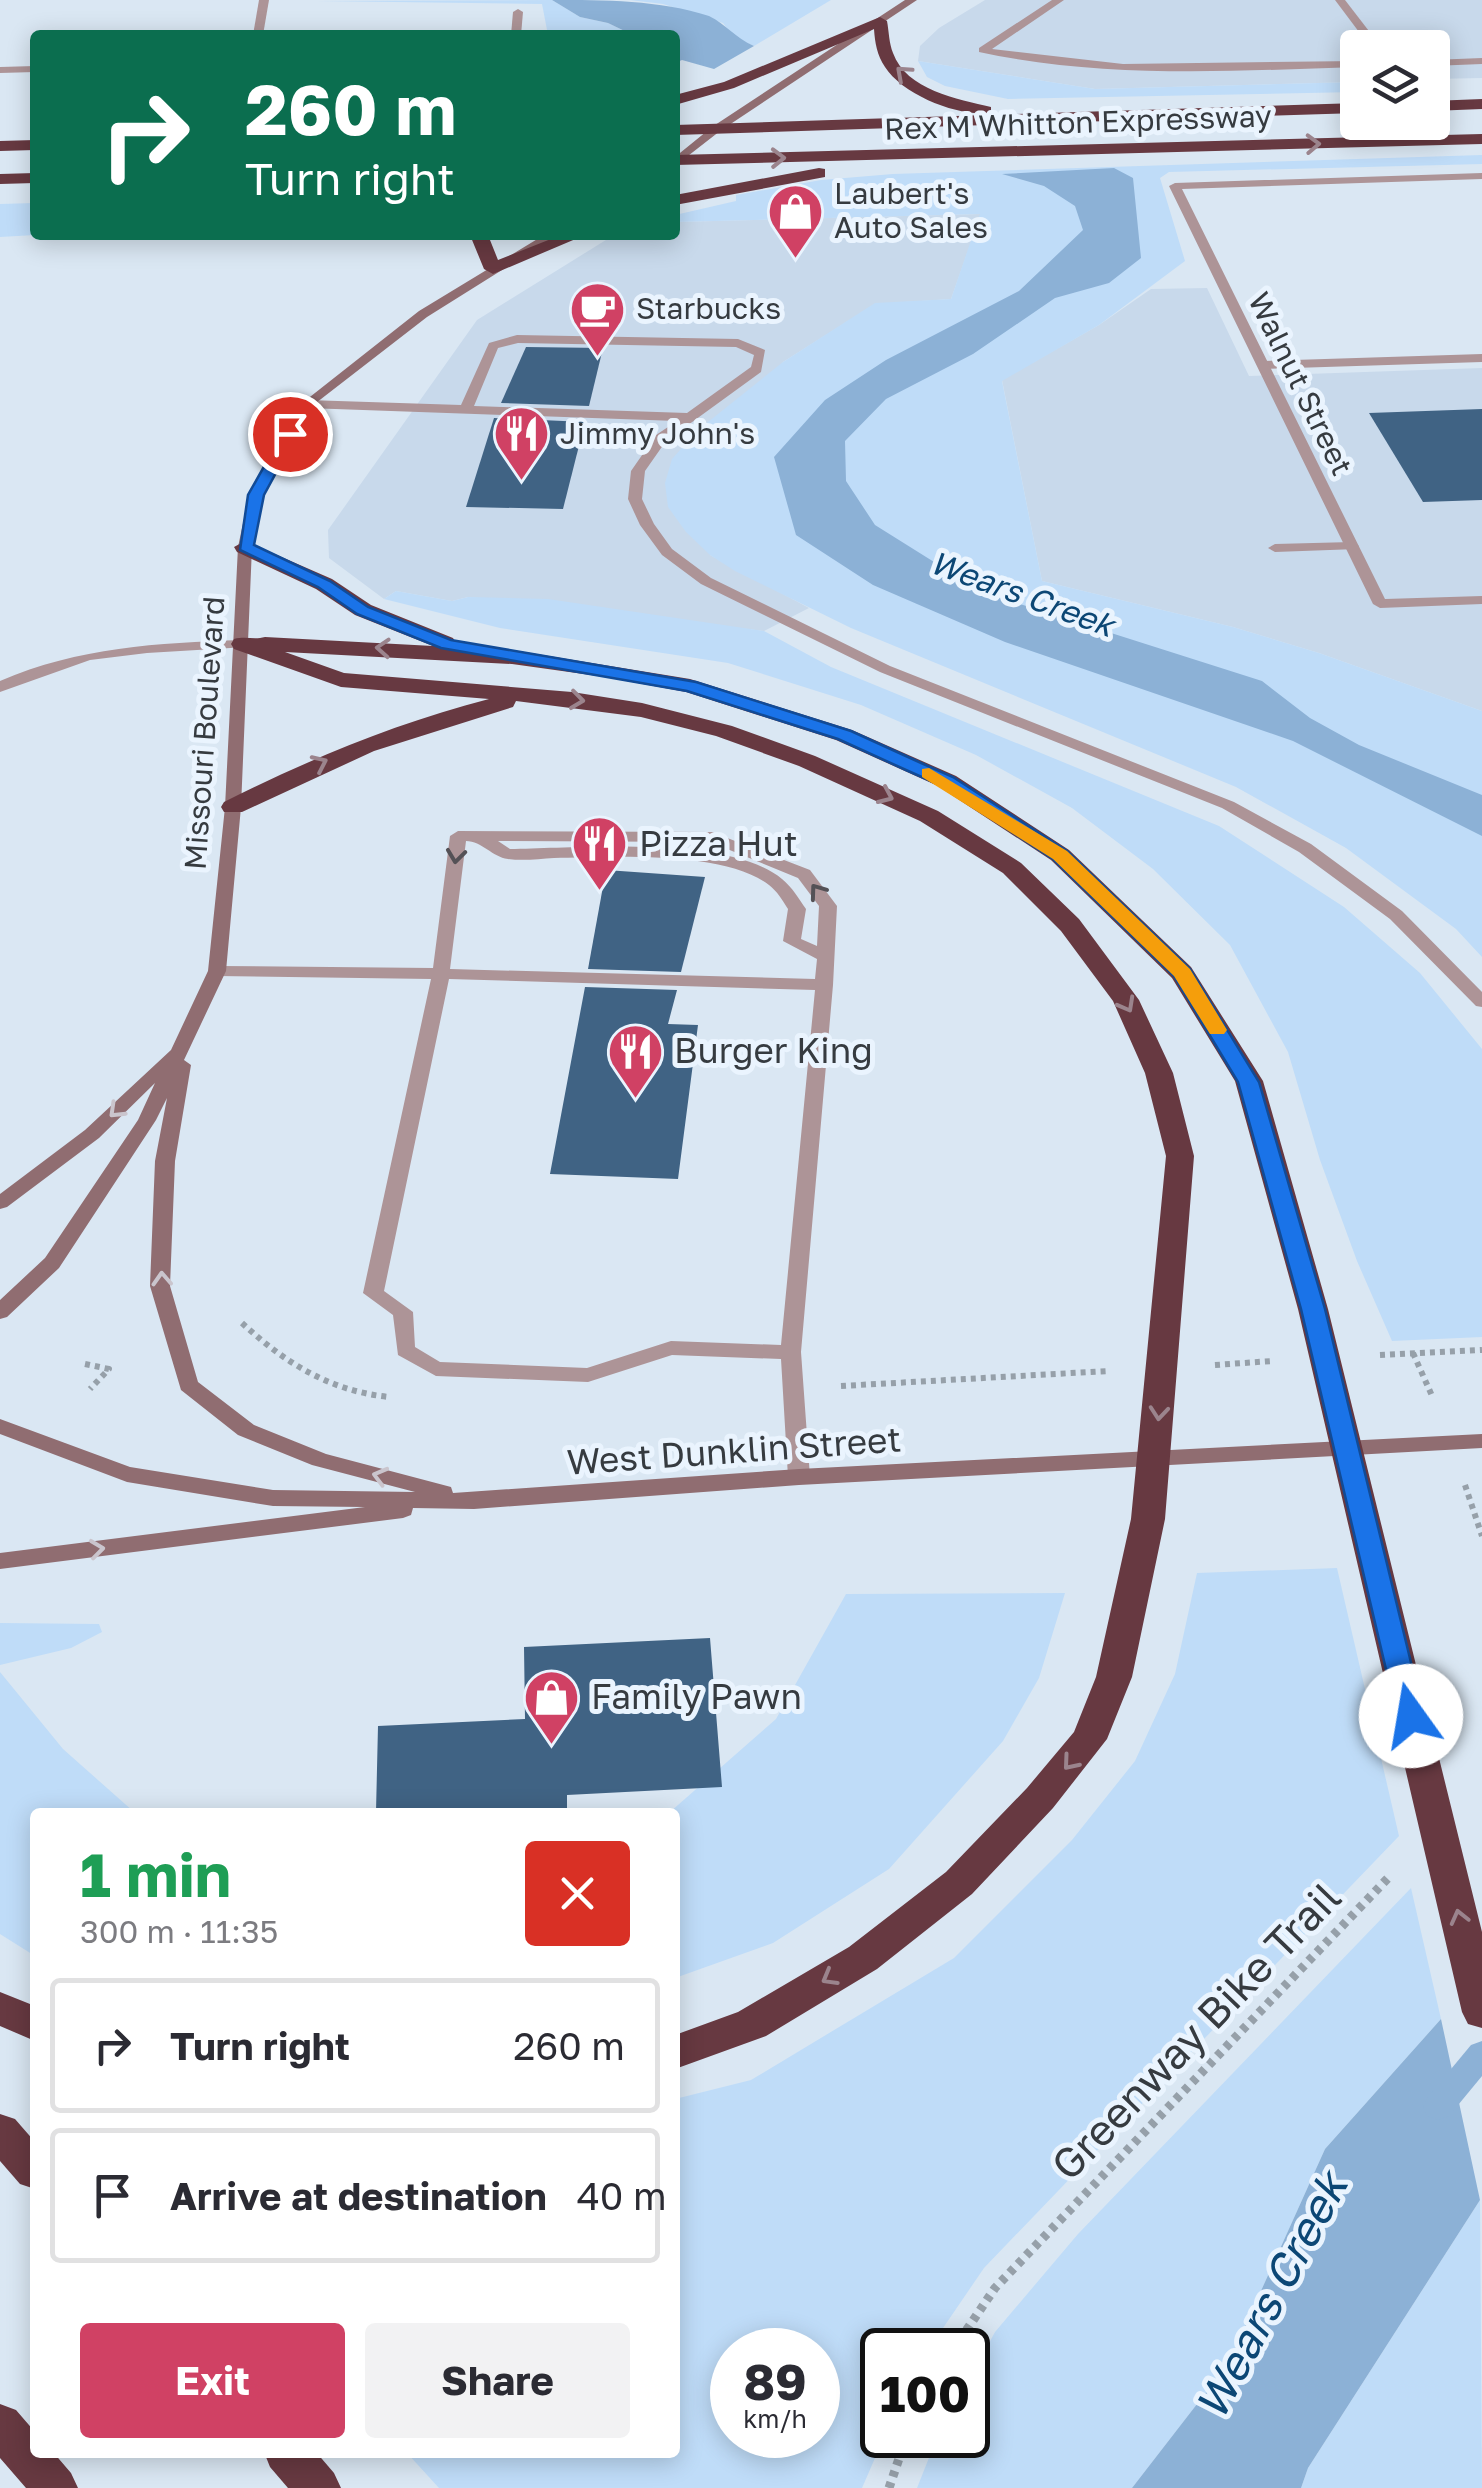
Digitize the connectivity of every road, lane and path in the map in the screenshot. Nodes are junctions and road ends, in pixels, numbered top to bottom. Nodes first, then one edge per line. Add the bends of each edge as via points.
1 (264, 0) edge
2 (912, 0) edge
3 (1060, 0) edge
4 (1340, 0) edge
5 (518, 12) dead end
6 (880, 21) junction
7 (259, 30) edge
8 (516, 30) edge
9 (1363, 30) edge
10 (1482, 61) edge
11 (1450, 62) edge
12 (1340, 64) edge
13 (30, 69) edge
14 (0, 70) edge
15 (680, 99) edge
16 (1482, 104) edge
17 (1450, 105) edge
18 (1340, 109) edge
19 (1022, 118) junction
20 (716, 128) junction
21 (680, 130) edge
22 (1482, 139) edge
23 (30, 145) edge
24 (0, 146) edge
25 (984, 154) junction
26 (680, 158) edge
27 (680, 161) edge
28 (1482, 176) edge
29 (0, 178) edge
30 (30, 178) edge
31 (680, 199) edge
32 (480, 240) edge
33 (543, 240) edge
34 (564, 240) edge
35 (493, 269) junction
36 (1482, 358) edge
37 (1263, 366) junction
38 (307, 404) junction
39 (466, 410) junction
40 (689, 417) junction
41 (1352, 546) junction
42 (245, 547) junction
43 (1275, 548) dead end
44 (1482, 600) edge
45 (242, 644) junction
46 (512, 657) junction
47 (0, 688) edge
48 (532, 696) junction
49 (233, 807) junction
50 (477, 836) junction
51 (825, 956) junction
52 (217, 971) junction
53 (441, 974) junction
54 (824, 985) junction
55 (1482, 1002) edge
56 (185, 1043) junction
57 (0, 1203) edge
58 (0, 1312) edge
59 (242, 1323) dead end
60 (1482, 1350) edge
61 (791, 1352) junction
62 (1413, 1354) junction
63 (1374, 1356) dead end
64 (1274, 1361) dead end
65 (86, 1364) dead end
66 (1195, 1366) dead end
67 (1116, 1370) dead end
68 (1426, 1381) dead end
69 (90, 1389) dead end
70 (792, 1391) junction
71 (394, 1397) dead end
72 (0, 1426) edge
73 (1482, 1441) edge
74 (800, 1477) junction
75 (474, 1501) junction
76 (0, 1561) edge
77 (1400, 1864) dead end
78 (0, 2008) edge
79 (1482, 2012) edge
80 (30, 2022) edge
81 (680, 2050) edge
82 (0, 2132) edge
83 (30, 2165) edge
84 (968, 2328) edge
85 (0, 2426) edge
86 (291, 2458) edge
87 (899, 2458) edge
88 (55, 2488) edge
89 (318, 2488) edge
90 (889, 2488) edge

1 - 7 street
2 - 6 main road
3 - 12 street via 983,50 1114,70
4 - 9 street
5 - 8 street
6 - 15 highway via 728,86
19 -> 6 highway via 943,99 896,71
6 - 20 main road
10 - 11 street
13 - 14 street
16 - 17 highway
18 - 19 highway, Rex M Whitton Expressway
19 - 20 highway, Rex M Whitton Expressway
20 - 21 highway, Rex M Whitton Expressway
20 - 26 main road
25 -> 22 highway, Rex M Whitton Expressway
23 - 24 highway
27 -> 25 highway, Rex M Whitton Expressway
25 - 31 highway via 763,181
28 - 37 street, Walnut Street via 1175,186
29 - 30 highway
32 - 35 highway
33 - 35 main road, Missouri Boulevard
34 - 35 highway
35 - 38 main road, Missouri Boulevard
36 - 37 street
37 - 41 street, Walnut Street
38 - 39 street
38 - 42 main road, Missouri Boulevard via 256,495
39 - 40 street
39 - 40 street via 494,346 517,339 738,343 761,353 757,369
40 - 55 street via 661,438 638,471 635,499 668,552 706,581 884,670 1228,805 1305,848 1396,915
41 - 43 street
41 - 44 street, Walnut Street via 1380,604
42 - 45 main road, Missouri Boulevard
42 - 46 highway via 362,610 448,644
46 -> 45 highway
45 - 47 street via 104,650 44,666
45 - 48 highway via 341,680
45 - 49 main road, Missouri Boulevard
79 -> 46 highway via 1313,1309 1248,1082 1182,973 1060,855 947,781 844,735 690,686
49 -> 48 highway via 324,760 416,725
48 -> 81 highway via 642,710 724,731 929,816 1012,868 1070,925 1126,1000 1159,1074 1180,1156 1148,1519 1114,1677 1089,1739 959,1883 848,1968 752,2024
49 - 52 main road, Missouri Boulevard
50 - 51 street via 507,854 690,856 738,863 776,881 797,908 792,941
51 -> 50 street via 828,906 804,874 712,837
50 -> 53 street via 458,836
51 - 54 street
52 - 53 street
52 - 56 main road, Missouri Boulevard
53 - 54 street
53 - 61 street via 373,1292 403,1312 405,1350 436,1369 588,1374 671,1348
54 - 61 street
56 -> 57 main road via 92,1134
56 - 58 main road, Missouri Boulevard via 147,1120 52,1263
75 -> 56 main road via 320,1460 265,1438 188,1386 160,1286 165,1161
59 - 71 path via 267,1348 320,1381
60 - 62 path
61 - 70 street
62 - 63 path
62 - 68 path
64 - 66 path
65 - 69 path via 109,1369
67 - 70 path
70 - 74 street
72 - 75 main road, West Dunklin Street via 127,1474 273,1498
73 - 74 main road, West Dunklin Street
74 - 75 main road, West Dunklin Street
76 -> 75 main road
77 - 84 path, Greenway Bike Trail via 995,2288
78 - 80 highway
82 - 83 highway
85 - 88 highway
86 - 89 highway
87 - 90 path

